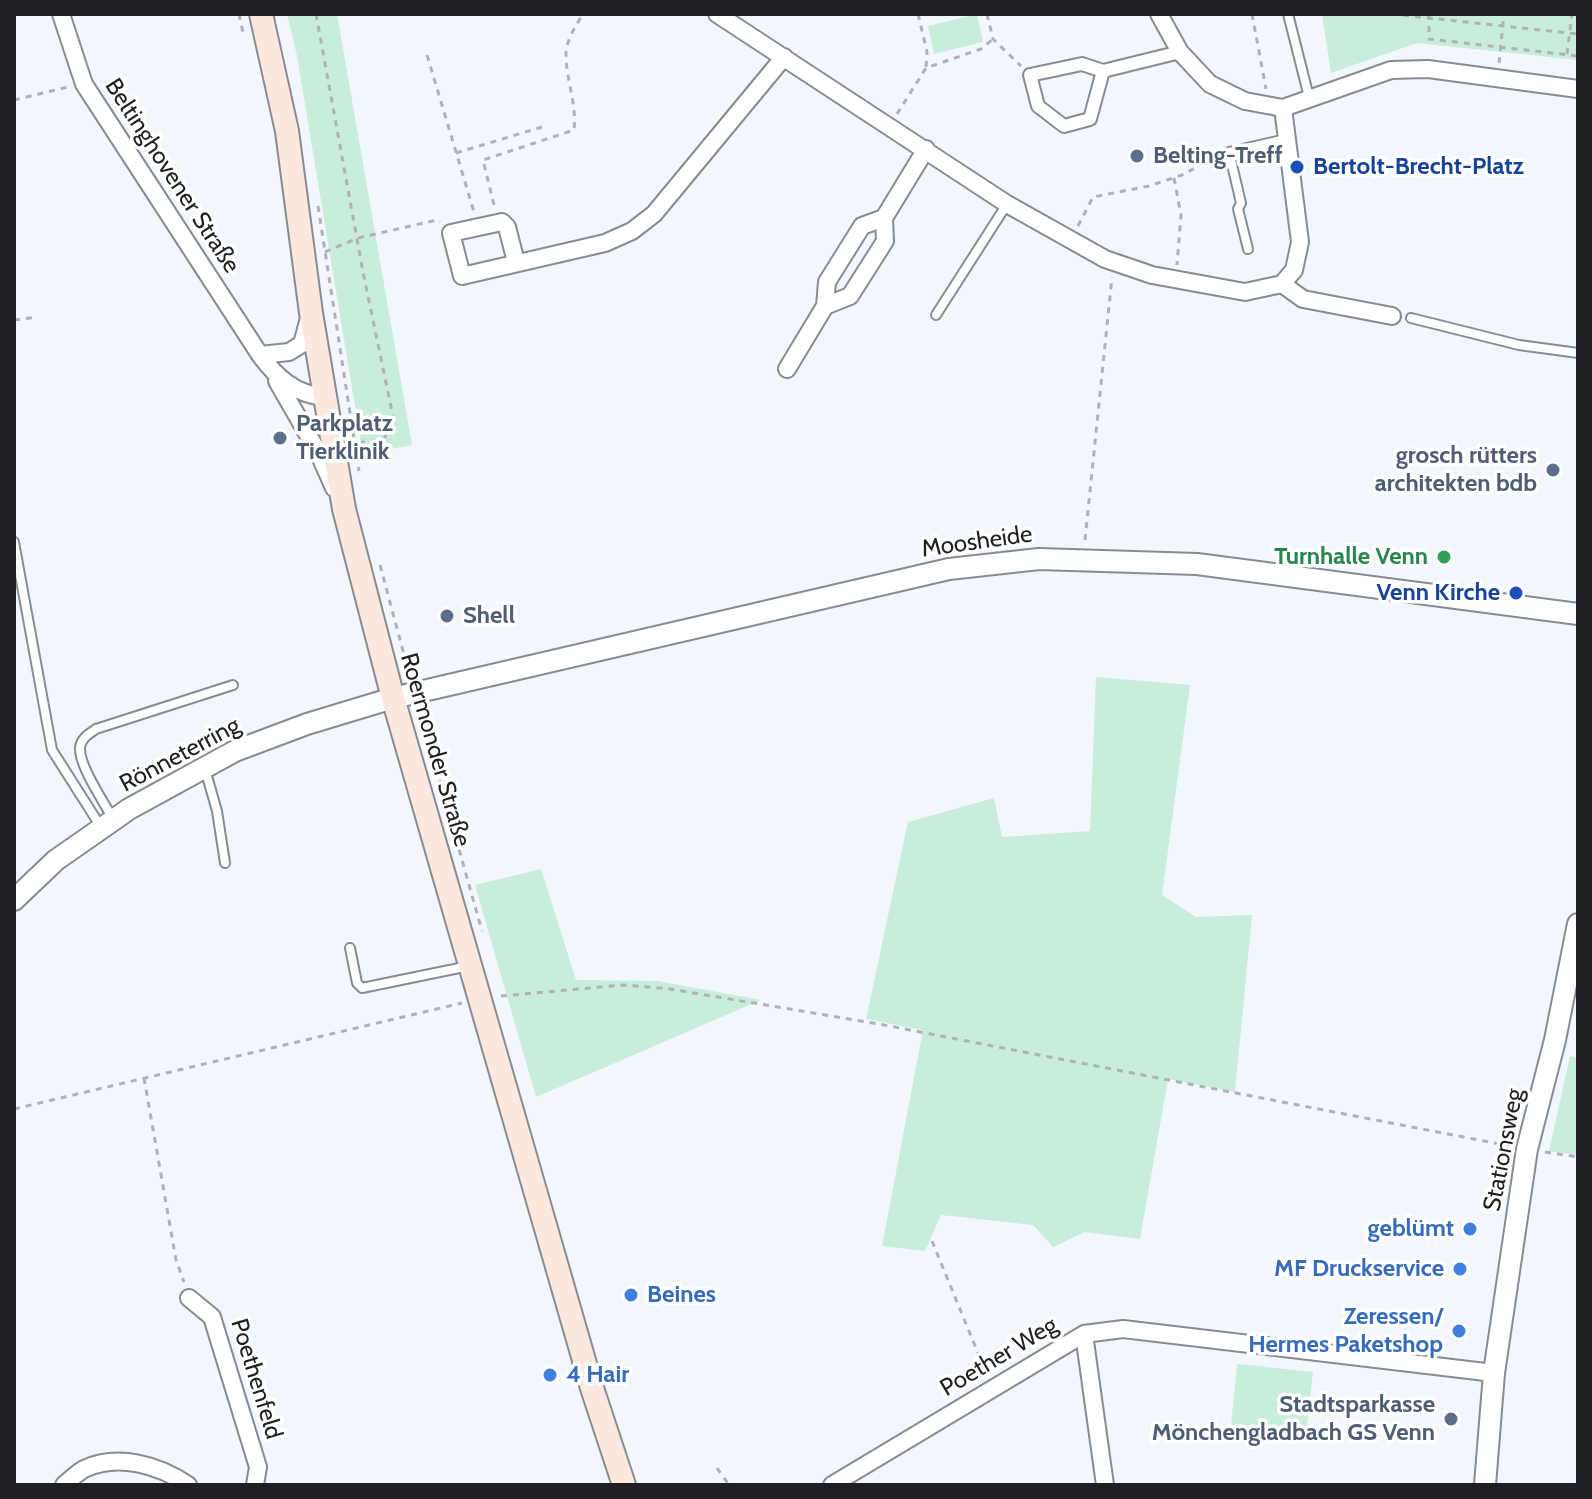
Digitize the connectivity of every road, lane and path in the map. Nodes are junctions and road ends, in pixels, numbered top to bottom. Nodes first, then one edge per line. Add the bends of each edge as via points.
1 (61, 14) edge
2 (261, 14) edge
3 (316, 14) edge
4 (583, 14) edge
5 (717, 14) edge
6 (918, 14) edge
7 (987, 14) edge
8 (1159, 14) edge
9 (1252, 14) edge
10 (1288, 14) edge
11 (1391, 14) edge
12 (1504, 14) edge
13 (1572, 14) edge
14 (1429, 16) edge
15 (1503, 26) junction
16 (1570, 34) junction
17 (1578, 34) edge
18 (993, 39) junction
19 (1501, 47) junction
20 (1180, 52) junction
21 (427, 55) dead end
22 (1567, 55) junction
23 (1578, 56) edge
24 (784, 57) junction
25 (926, 68) junction
26 (1103, 71) junction
27 (1030, 75) junction
28 (1497, 79) junction
29 (84, 84) junction
30 (1578, 89) edge
31 (1309, 97) junction
32 (14, 100) edge
33 (1276, 106) junction
34 (890, 126) junction
35 (542, 127) dead end
36 (1287, 138) junction
37 (926, 149) junction
38 (1229, 152) junction
39 (456, 153) junction
40 (1174, 178) junction
41 (1007, 204) junction
42 (318, 205) dead end
43 (884, 218) junction
44 (498, 221) junction
45 (478, 226) junction
46 (451, 233) junction
47 (358, 238) junction
48 (1070, 240) junction
49 (1248, 249) dead end
50 (316, 254) junction
51 (516, 262) junction
52 (1114, 262) junction
53 (1176, 280) junction
54 (1282, 284) junction
55 (825, 306) junction
56 (311, 313) junction
57 (936, 315) dead end
58 (1392, 316) dead end
59 (37, 317) dead end
60 (1411, 318) dead end
61 (14, 320) edge
62 (1578, 353) edge
63 (260, 355) junction
64 (787, 369) dead end
65 (270, 370) junction
66 (324, 397) junction
67 (356, 444) junction
68 (332, 445) junction
69 (359, 472) dead end
70 (344, 509) junction
71 (14, 542) edge
72 (378, 557) dead end
73 (1084, 560) junction
74 (1578, 614) edge
75 (233, 685) dead end
76 (404, 695) junction
77 (204, 768) junction
78 (108, 824) junction
79 (225, 863) dead end
80 (14, 900) edge
81 (1578, 924) edge
82 (484, 937) dead end
83 (350, 948) dead end
84 (470, 965) junction
85 (496, 997) dead end
86 (463, 1003) dead end
87 (144, 1078) junction
88 (14, 1109) edge
89 (1527, 1149) junction
90 (1578, 1157) edge
91 (932, 1241) dead end
92 (189, 1298) joint
93 (1084, 1334) junction
94 (1494, 1373) junction
95 (993, 1389) junction
96 (717, 1468) dead end
97 (64, 1485) edge
98 (188, 1485) edge
99 (255, 1485) edge
100 (624, 1485) edge
101 (729, 1485) edge
102 (832, 1485) edge
103 (1105, 1485) edge
104 (1485, 1485) edge

1 - 29 street, Beltinghovener Straße
2 - 50 main road, Roermonder Straße
3 - 47 path
4 - 44 path via 566,52 574,130 483,160
5 - 24 street
6 - 25 path
7 - 18 path
8 - 20 street
9 - 33 path
10 - 31 lane
11 - 14 path
12 - 15 path
13 - 16 path
14 - 15 path
14 - 19 path via 1429,39
15 - 16 path
15 - 19 path
16 - 17 path
16 - 22 path
18 - 25 path via 981,49
18 - 27 path
19 - 22 path
19 - 28 path
20 - 26 street
20 - 33 street via 1226,94
21 - 39 path
22 - 23 path
24 - 34 street
24 - 51 street via 654,214 632,231 605,243
25 - 34 path
26 - 27 street via 1082,64
26 - 27 street via 1090,119 1064,126 1038,106
28 - 30 street
28 - 31 street via 1428,69 1391,70
29 - 32 path
29 - 63 street, Beltinghovener Straße
31 - 33 street
33 - 36 street
34 - 37 street
35 - 39 path
36 - 38 lane
36 - 54 street via 1300,242 1294,270
37 - 41 street
37 - 43 street
38 - 40 path
38 - 49 lane
39 - 45 path
40 - 48 path via 1093,197
40 - 53 path via 1181,215
41 - 48 street
41 - 57 lane
42 - 50 path
43 - 55 street via 862,226 827,282
43 - 55 street via 885,241 850,296
44 - 45 street
44 - 51 street via 507,227
45 - 46 street
46 - 47 path via 437,220
46 - 51 street via 462,276
47 - 50 path
47 - 67 path via 395,426 382,440
48 - 52 street
50 - 56 main road, Roermonder Straße
50 - 67 path
52 - 53 street
52 - 73 path
53 - 54 street via 1245,292
54 - 58 street via 1303,299
55 - 64 street
56 - 63 street via 302,344 289,352
56 - 66 main road, Roermonder Straße
59 - 61 path
60 - 62 lane via 1519,345
63 - 65 street, Beltinghovener Straße
65 - 66 street, Beltinghovener Straße via 292,388
65 - 70 street, Beltinghovener Straße via 283,406 319,454
66 - 68 main road, Roermonder Straße
67 - 68 path
67 - 69 path
68 - 70 main road, Roermonder Straße
70 - 76 main road, Roermonder Straße
71 - 78 lane via 52,750
72 - 76 path
73 - 74 street, Moosheide via 1197,564
73 - 76 street, Moosheide via 949,569
75 - 78 lane via 85,736 82,760
76 - 77 street, Rönneterring via 307,724
76 - 82 path
76 - 84 main road, Roermonder Straße
77 - 78 street, Rönneterring
77 - 79 lane
78 - 80 street, Rönneterring via 56,860
81 - 89 street, Stationsweg
83 - 84 lane via 362,988
84 - 100 main road, Roermonder Straße
85 - 89 path via 623,985 670,989
86 - 87 path
87 - 88 path
87 - 92 path via 176,1260
89 - 90 path
89 - 94 street, Stationsweg
91 - 95 path
92 - 99 street, Poethenfeld via 212,1317 258,1467
93 - 94 street, Poether Weg via 1123,1329
93 - 95 street, Poether Weg
93 - 103 street
94 - 104 street, Stationsweg
95 - 102 street, Poether Weg
96 - 101 path
97 - 98 street via 84,1469 114,1462 148,1465

